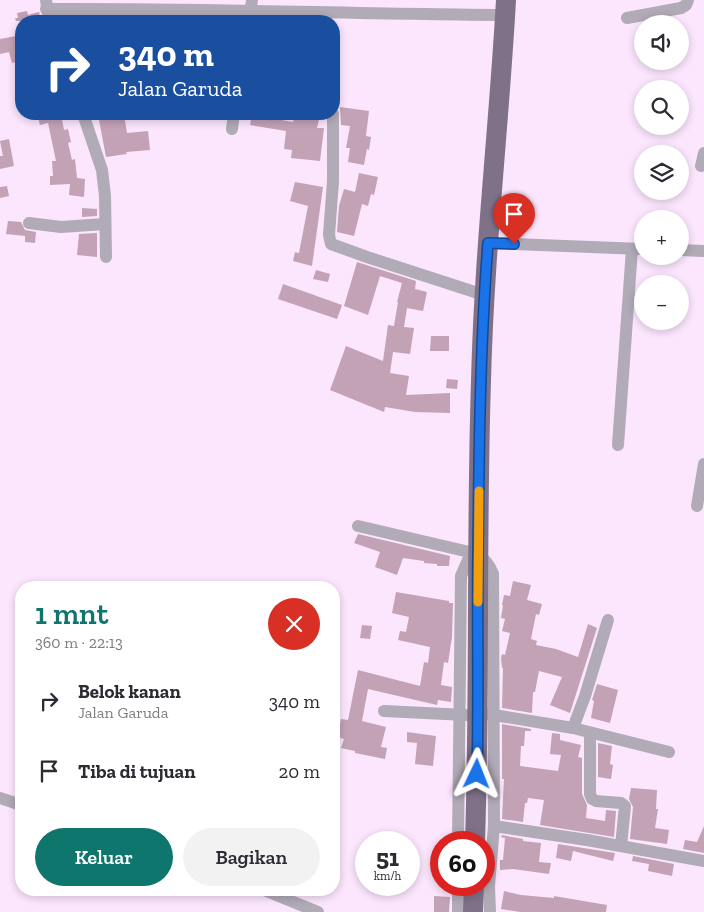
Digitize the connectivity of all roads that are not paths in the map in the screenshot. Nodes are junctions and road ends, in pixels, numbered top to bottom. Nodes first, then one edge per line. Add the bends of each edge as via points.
1 (688, 0) edge
2 (151, 4) edge
3 (505, 8) edge
4 (47, 10) edge
5 (251, 11) edge
6 (627, 18) dead end
7 (85, 120) edge
8 (233, 120) edge
9 (333, 120) edge
10 (232, 129) dead end
11 (29, 223) dead end
12 (105, 224) junction
13 (488, 243) junction
14 (634, 249) edge
15 (689, 250) edge
16 (704, 251) edge
17 (106, 257) dead end
18 (635, 265) edge
19 (484, 295) junction
20 (618, 445) dead end
21 (704, 464) edge
22 (698, 506) dead end
23 (358, 526) dead end
24 (478, 554) junction
25 (608, 620) dead end
26 (384, 712) dead end
27 (477, 715) junction
28 (573, 728) junction
29 (590, 734) junction
30 (669, 752) dead end
31 (0, 798) edge
32 (15, 803) edge
33 (494, 826) junction
34 (460, 831) edge
35 (475, 831) edge
36 (621, 846) junction
37 (704, 861) edge
38 (279, 896) edge
39 (458, 896) edge
40 (474, 896) edge
41 (318, 912) edge
42 (458, 912) edge
43 (473, 912) edge
44 (490, 912) edge

1 - 6 street via 681,8
2 - 4 street
2 - 5 street
3 - 5 street
3 - 13 main road
7 - 12 street via 102,170
8 - 10 street
9 - 19 street via 333,182 328,235 332,244
11 - 12 street via 61,227
12 - 17 street
13 - 14 street
13 - 19 main road
15 - 16 street
18 - 20 street
19 - 24 main road
21 - 22 street
23 - 24 street
24 - 27 main road
25 - 28 street
26 - 27 street
27 - 28 street
27 - 33 street via 493,774
27 - 34 street
27 - 35 main road
28 - 29 street
29 - 30 street
29 - 36 street via 590,794 592,799 625,806
31 - 32 street
33 - 36 street
33 - 44 street
36 - 37 street
38 - 41 street
39 - 42 street
40 - 43 main road

